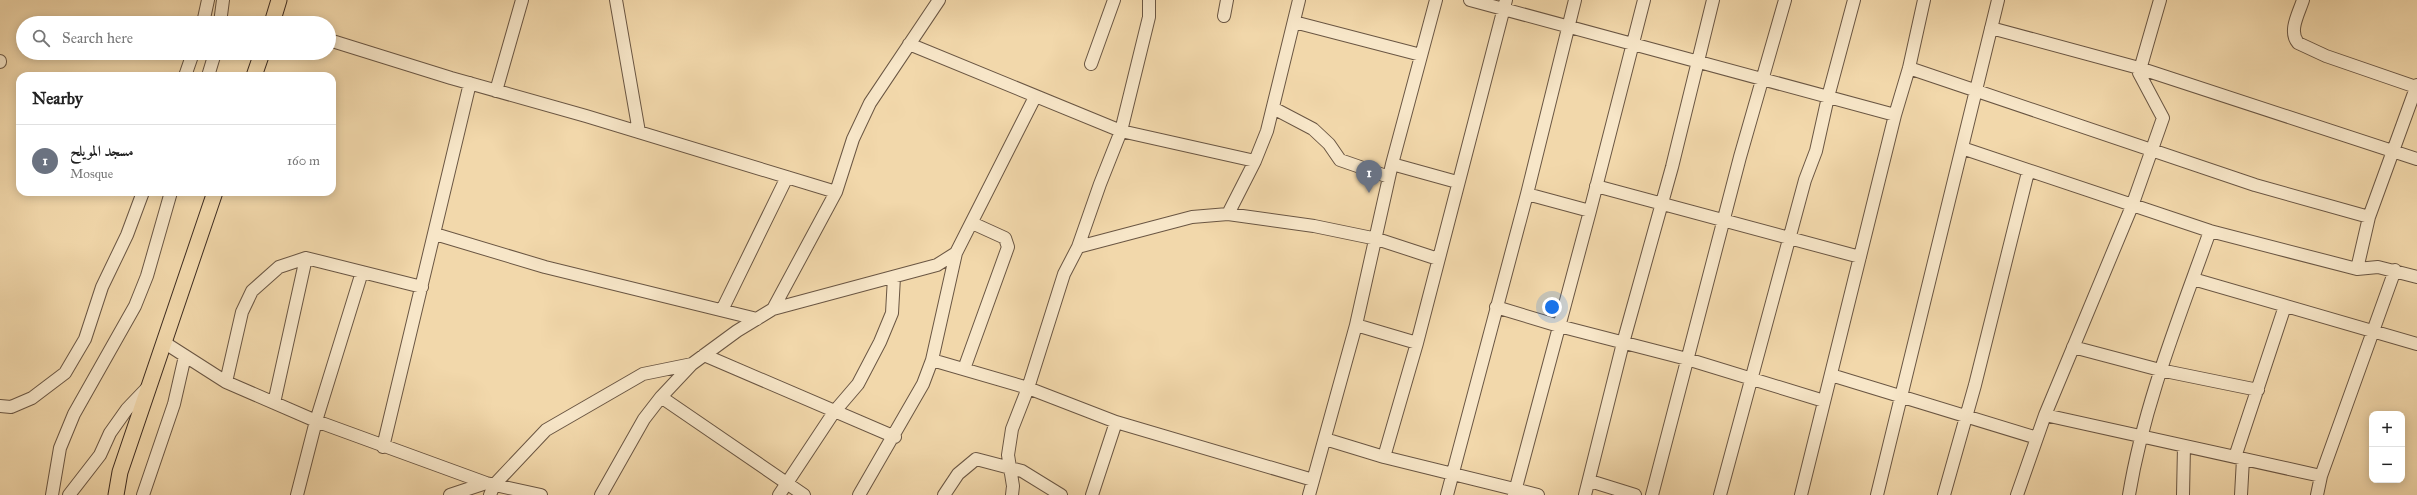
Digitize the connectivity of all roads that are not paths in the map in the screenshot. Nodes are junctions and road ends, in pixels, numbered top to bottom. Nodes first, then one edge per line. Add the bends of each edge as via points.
1 (208, 0) edge
2 (223, 0) edge
3 (280, 0) edge
4 (522, 0) edge
5 (616, 0) edge
6 (939, 0) edge
7 (1114, 0) edge
8 (1149, 0) edge
9 (1227, 0) edge
10 (1300, 0) edge
11 (1436, 0) edge
12 (1470, 0) edge
13 (1575, 0) edge
14 (1644, 0) edge
15 (1713, 0) edge
16 (1785, 0) edge
17 (1854, 0) edge
18 (1924, 0) edge
19 (1998, 0) edge
20 (2158, 0) edge
21 (2303, 0) edge
22 (1505, 4) edge
23 (207, 16) edge
24 (221, 16) edge
25 (277, 16) edge
26 (1224, 16) dead end
27 (1294, 22) junction
28 (1568, 26) junction
29 (1991, 28) junction
30 (336, 42) edge
31 (909, 44) junction
32 (1632, 44) junction
33 (1421, 55) junction
34 (191, 60) edge
35 (213, 60) edge
36 (260, 60) edge
37 (1696, 62) junction
38 (1091, 64) dead end
39 (1909, 68) junction
40 (2140, 68) junction
41 (186, 72) edge
42 (209, 72) edge
43 (255, 72) edge
44 (1762, 80) junction
45 (470, 83) junction
46 (2417, 86) edge
47 (496, 91) junction
48 (1976, 91) junction
49 (1035, 97) junction
50 (1828, 97) junction
51 (1273, 108) junction
52 (1895, 114) junction
53 (1121, 131) junction
54 (639, 132) junction
55 (1962, 148) junction
56 (2394, 151) junction
57 (2151, 152) junction
58 (2417, 158) edge
59 (1255, 161) junction
60 (1392, 164) junction
61 (2028, 172) junction
62 (787, 177) junction
63 (1389, 177) junction
64 (1457, 182) junction
65 (1596, 186) junction
66 (836, 192) junction
67 (1527, 194) junction
68 (142, 196) edge
69 (170, 196) edge
70 (214, 196) edge
71 (1662, 204) junction
72 (2132, 206) junction
73 (1590, 211) junction
74 (1228, 214) junction
75 (2369, 217) junction
76 (1725, 221) junction
77 (972, 223) junction
78 (2210, 231) junction
79 (435, 234) junction
80 (1791, 238) junction
81 (1377, 240) junction
82 (1078, 247) junction
83 (956, 253) junction
84 (1860, 257) junction
85 (306, 258) junction
86 (1438, 259) junction
87 (2357, 269) junction
88 (2395, 270) junction
89 (362, 272) junction
90 (894, 277) junction
91 (2417, 277) edge
92 (2193, 279) junction
93 (422, 287) junction
94 (2286, 306) junction
95 (1496, 307) junction
96 (773, 309) junction
97 (722, 310) junction
98 (757, 319) junction
99 (1356, 325) junction
100 (1559, 326) junction
101 (2375, 331) junction
102 (165, 343) junction
103 (1417, 343) junction
104 (1623, 343) junction
105 (2417, 344) edge
106 (2073, 347) junction
107 (185, 356) junction
108 (704, 356) junction
109 (1687, 359) junction
110 (932, 360) junction
111 (692, 364) junction
112 (964, 368) junction
113 (2160, 370) junction
114 (1831, 375) junction
115 (1752, 380) junction
116 (226, 382) junction
117 (149, 386) junction
118 (1028, 388) junction
119 (2258, 390) junction
120 (1901, 396) junction
121 (661, 397) junction
122 (1824, 401) junction
123 (274, 403) junction
124 (0, 406) edge
125 (834, 412) junction
126 (2045, 415) junction
127 (1966, 416) junction
128 (316, 421) junction
129 (1116, 422) junction
130 (895, 436) junction
131 (2141, 436) junction
132 (2037, 438) junction
133 (1325, 439) junction
134 (2184, 446) junction
135 (383, 447) junction
136 (1384, 457) junction
137 (2239, 458) junction
138 (1010, 467) junction
139 (1453, 472) junction
140 (2321, 476) junction
141 (1313, 480) junction
142 (1590, 481) junction
143 (787, 483) junction
144 (490, 488) edge
145 (1514, 492) edge
146 (605, 493) edge
147 (52, 495) edge
148 (69, 495) edge
149 (116, 495) edge
150 (143, 495) edge
151 (297, 495) edge
152 (450, 495) edge
153 (541, 495) edge
154 (595, 495) edge
155 (779, 495) edge
156 (804, 495) edge
157 (859, 495) edge
158 (944, 495) edge
159 (1012, 495) edge
160 (1061, 495) edge
161 (1092, 495) edge
162 (1309, 495) edge
163 (1447, 495) edge
164 (1538, 495) edge
165 (1585, 495) edge
166 (1635, 495) edge
167 (1652, 495) edge
168 (1720, 495) edge
169 (1801, 495) edge
170 (1877, 495) edge
171 (1944, 495) edge
172 (2017, 495) edge
173 (2128, 495) edge
174 (2183, 495) edge
175 (2240, 495) edge
176 (2317, 495) edge

1 - 23 street
2 - 24 street
3 - 25 main road
4 - 47 street
5 - 54 street
6 - 31 street
7 - 38 street
8 - 53 street via 1149,17
9 - 26 street
10 - 27 street
11 - 33 street
12 - 22 street
13 - 28 street
14 - 32 street
15 - 37 street
16 - 44 street
17 - 50 street
18 - 39 street
19 - 29 street
20 - 40 street
21 - 46 street via 2294,29 2295,39 2302,46
22 - 28 street
22 - 64 street
27 - 33 street
27 - 51 street
28 - 32 street
28 - 67 street
29 - 40 street
29 - 48 street
30 - 45 street
31 - 49 street
31 - 66 street via 870,103 853,140
32 - 37 street
32 - 65 street
33 - 60 street
34 - 41 street
35 - 42 street
36 - 43 main road
37 - 44 street
37 - 71 street
39 - 48 street
39 - 52 street
40 - 56 street
40 - 57 street via 2140,77 2163,115
44 - 50 street
44 - 76 street
45 - 47 street
45 - 79 street
46 - 56 street
47 - 54 street
48 - 55 street
48 - 57 street
49 - 53 street
49 - 77 street
50 - 52 street
50 - 80 street via 1816,152 1805,180
51 - 59 street
51 - 63 street via 1313,129 1329,144 1340,160
52 - 84 street
53 - 59 street
53 - 82 street
54 - 62 street
55 - 61 street
55 - 120 street
56 - 58 street
56 - 75 street
57 - 72 street
57 - 75 street
59 - 74 street
60 - 63 street
60 - 64 street
61 - 72 street
61 - 127 street
62 - 66 street
62 - 97 street
63 - 81 street
64 - 86 street
65 - 71 street
65 - 73 street
66 - 96 street
67 - 73 street
67 - 95 street
68 - 124 street via 127,235 102,287 85,339 64,373 32,398 11,407
69 - 147 street via 136,306 74,414 60,448
70 - 102 main road
71 - 76 street
71 - 104 street
72 - 78 street
72 - 106 street
73 - 100 street
74 - 81 street via 1306,225
74 - 82 street via 1192,218
75 - 87 street
76 - 80 street
76 - 109 street
77 - 83 street
77 - 112 street via 1005,238 1008,247
78 - 87 street
78 - 92 street
79 - 93 street
79 - 97 street via 545,267
80 - 84 street
80 - 115 street
81 - 86 street
81 - 99 street
82 - 118 street via 1064,274
83 - 90 street via 937,265
83 - 110 street
84 - 114 street
85 - 89 street
85 - 116 street via 279,267 252,291 242,312
85 - 123 street
86 - 103 street
87 - 88 street via 2378,267
88 - 91 street
88 - 101 street
89 - 93 street
89 - 128 street
90 - 96 street
90 - 125 street via 891,320 858,384
92 - 94 street
92 - 113 street
93 - 135 street
94 - 101 street
94 - 119 street
95 - 100 street
95 - 139 street
96 - 98 street
97 - 98 street
98 - 108 street
99 - 103 street
99 - 133 street
100 - 104 street
100 - 145 street
101 - 105 street
101 - 140 street
102 - 107 street
102 - 117 main road
103 - 136 street
104 - 109 street
104 - 142 street
106 - 113 street
106 - 126 street
107 - 116 street
107 - 150 street via 174,404
108 - 111 street
108 - 125 street
109 - 115 street
109 - 167 street
110 - 112 street
110 - 130 street via 923,384
111 - 121 street
111 - 144 street via 643,374 546,430
112 - 118 street
113 - 119 street
113 - 131 street
114 - 120 street
114 - 122 street
115 - 122 street
115 - 168 street
116 - 123 street
117 - 148 street via 127,409 110,433 100,455
117 - 149 main road via 120,472
118 - 129 street
118 - 138 street via 1008,446
119 - 137 street
120 - 127 street
120 - 170 street
121 - 143 street
121 - 146 street via 644,419
122 - 169 street
123 - 128 street
125 - 130 street
125 - 143 street
126 - 131 street
126 - 132 street
127 - 132 street
127 - 171 street
128 - 135 street
128 - 151 street
129 - 141 street
129 - 161 street
130 - 157 street
131 - 134 street
131 - 173 street
132 - 172 street
133 - 136 street
133 - 141 street
134 - 137 street
134 - 174 street
135 - 144 street
136 - 139 street
137 - 140 street
137 - 175 street
138 - 158 street via 976,459 958,474
138 - 159 street
138 - 160 street via 1033,477
139 - 145 street
139 - 163 street
140 - 176 street
141 - 162 street
142 - 165 street
142 - 166 street
143 - 155 street
143 - 156 street
144 - 152 street
144 - 153 street
145 - 164 street
146 - 154 street

